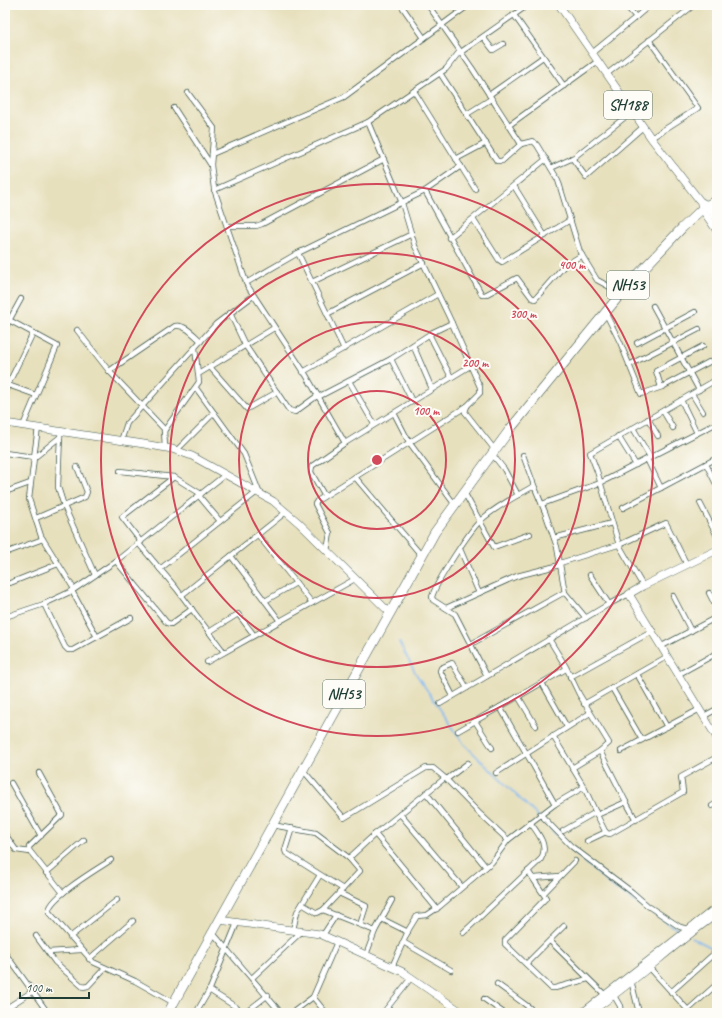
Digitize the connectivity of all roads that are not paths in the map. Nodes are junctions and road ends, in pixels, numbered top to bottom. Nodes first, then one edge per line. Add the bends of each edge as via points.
1 (401, 5) edge
2 (428, 5) edge
3 (469, 5) edge
4 (528, 5) edge
5 (559, 5) edge
6 (626, 5) edge
7 (650, 5) edge
8 (694, 5) edge
9 (514, 15) junction
10 (636, 17) junction
11 (442, 24) junction
12 (483, 37) junction
13 (424, 38) junction
14 (649, 40) junction
15 (503, 44) dead end
16 (461, 52) junction
17 (592, 53) junction
18 (543, 57) junction
19 (598, 61) junction
20 (440, 73) junction
21 (607, 74) junction
22 (564, 86) junction
23 (414, 91) junction
24 (188, 93) dead end
25 (490, 97) junction
26 (174, 108) dead end
27 (632, 111) junction
28 (467, 114) junction
29 (368, 122) junction
30 (508, 126) junction
31 (643, 127) junction
32 (651, 138) junction
33 (486, 143) junction
34 (521, 144) junction
35 (212, 154) junction
36 (384, 158) junction
37 (572, 158) junction
38 (456, 159) junction
39 (546, 159) junction
40 (211, 165) junction
41 (461, 166) junction
42 (551, 168) junction
43 (514, 186) junction
44 (474, 189) dead end
45 (214, 190) junction
46 (425, 191) junction
47 (717, 200) edge
48 (402, 202) junction
49 (703, 205) junction
50 (474, 219) junction
51 (717, 219) edge
52 (570, 220) junction
53 (226, 226) junction
54 (717, 231) edge
55 (412, 234) junction
56 (545, 236) junction
57 (449, 238) junction
58 (298, 254) junction
59 (582, 255) junction
60 (424, 264) junction
61 (312, 282) junction
62 (246, 283) junction
63 (621, 293) junction
64 (438, 294) junction
65 (253, 296) junction
66 (21, 299) dead end
67 (653, 306) dead end
68 (605, 312) junction
69 (695, 312) dead end
70 (230, 313) junction
71 (327, 314) junction
72 (9, 320) junction
73 (452, 322) junction
74 (665, 327) junction
75 (5, 328) edge
76 (274, 328) junction
77 (699, 329) dead end
78 (77, 330) dead end
79 (33, 333) junction
80 (430, 334) junction
81 (201, 341) junction
82 (637, 343) dead end
83 (673, 343) junction
84 (245, 345) junction
85 (413, 345) junction
86 (703, 346) dead end
87 (194, 348) junction
88 (344, 349) junction
89 (681, 358) junction
90 (391, 359) junction
91 (709, 362) dead end
92 (629, 365) junction
93 (470, 366) junction
94 (210, 367) junction
95 (109, 371) junction
96 (303, 372) junction
97 (690, 372) junction
98 (200, 373) junction
99 (452, 377) junction
100 (349, 381) junction
101 (714, 381) dead end
102 (8, 382) edge
103 (661, 387) junction
104 (196, 388) junction
105 (432, 389) junction
106 (699, 390) junction
107 (5, 392) edge
108 (277, 392) junction
109 (692, 394) junction
110 (36, 395) junction
111 (318, 396) junction
112 (681, 400) junction
113 (412, 401) junction
114 (142, 405) junction
115 (467, 406) junction
116 (662, 411) junction
117 (394, 412) junction
118 (704, 412) dead end
119 (214, 413) junction
120 (648, 419) junction
121 (5, 423) edge
122 (717, 423) edge
123 (374, 424) junction
124 (23, 426) junction
125 (38, 428) junction
126 (633, 428) junction
127 (673, 428) dead end
128 (164, 431) junction
129 (698, 433) junction
130 (60, 434) junction
131 (618, 436) junction
132 (658, 436) dead end
133 (121, 441) junction
134 (345, 442) junction
135 (409, 442) junction
136 (165, 448) junction
137 (176, 451) junction
138 (494, 452) junction
139 (5, 453) edge
140 (523, 455) dead end
141 (34, 458) junction
142 (649, 458) junction
143 (717, 458) edge
144 (706, 464) junction
145 (636, 465) junction
146 (77, 467) dead end
147 (120, 471) dead end
148 (226, 474) junction
149 (174, 477) junction
150 (355, 477) junction
151 (602, 482) junction
152 (30, 483) junction
153 (717, 486) edge
154 (535, 488) junction
155 (661, 488) junction
156 (5, 492) edge
157 (464, 492) junction
158 (258, 493) junction
159 (200, 495) junction
160 (324, 495) junction
161 (518, 495) junction
162 (700, 503) dead end
163 (542, 504) junction
164 (455, 505) junction
165 (64, 506) junction
166 (623, 508) dead end
167 (286, 512) junction
168 (36, 518) junction
169 (481, 520) junction
170 (220, 521) junction
171 (612, 523) junction
172 (530, 534) dead end
173 (258, 535) junction
174 (717, 536) edge
175 (554, 538) junction
176 (42, 539) junction
177 (140, 543) junction
178 (620, 545) junction
179 (460, 549) junction
180 (717, 550) edge
181 (327, 551) junction
182 (5, 553) edge
183 (421, 555) junction
184 (231, 556) junction
185 (116, 561) junction
186 (58, 564) junction
187 (560, 564) junction
188 (687, 565) junction
189 (160, 569) junction
190 (95, 575) junction
191 (590, 575) dead end
192 (355, 579) junction
193 (10, 583) dead end
194 (296, 583) junction
195 (73, 590) junction
196 (636, 590) junction
197 (479, 593) junction
198 (565, 593) junction
199 (709, 593) dead end
200 (182, 595) junction
201 (674, 596) dead end
202 (265, 601) junction
203 (312, 603) junction
204 (44, 604) junction
205 (609, 604) junction
206 (446, 608) junction
207 (192, 609) junction
208 (717, 609) edge
209 (390, 613) junction
210 (5, 617) edge
211 (717, 617) edge
212 (131, 618) dead end
213 (586, 618) junction
214 (280, 621) junction
215 (653, 631) junction
216 (690, 631) junction
217 (209, 632) junction
218 (254, 635) junction
219 (97, 637) junction
220 (549, 639) junction
221 (471, 644) junction
222 (665, 645) junction
223 (224, 652) junction
224 (717, 653) edge
225 (668, 656) junction
226 (207, 662) dead end
227 (566, 669) junction
228 (682, 672) junction
229 (637, 674) junction
230 (487, 676) junction
231 (570, 677) junction
232 (542, 683) junction
233 (467, 688) junction
234 (612, 688) junction
235 (453, 696) junction
236 (518, 696) junction
237 (440, 704) dead end
238 (584, 704) junction
239 (500, 707) junction
240 (700, 709) junction
241 (717, 709) edge
242 (590, 713) junction
243 (704, 716) junction
244 (475, 721) junction
245 (536, 726) dead end
246 (568, 727) junction
247 (667, 727) junction
248 (458, 731) dead end
249 (553, 736) junction
250 (717, 738) edge
251 (642, 740) junction
252 (492, 748) dead end
253 (600, 751) junction
254 (622, 751) dead end
255 (526, 753) junction
256 (717, 757) edge
257 (468, 763) dead end
258 (572, 768) junction
259 (302, 769) junction
260 (39, 773) dead end
261 (496, 773) dead end
262 (446, 778) junction
263 (11, 783) dead end
264 (584, 787) junction
265 (426, 793) junction
266 (626, 802) junction
267 (717, 803) edge
268 (555, 804) junction
269 (712, 806) dead end
270 (400, 814) junction
271 (597, 814) junction
272 (538, 816) junction
273 (636, 820) junction
274 (530, 822) junction
275 (272, 825) junction
276 (292, 828) junction
277 (563, 831) dead end
278 (606, 832) junction
279 (5, 834) edge
280 (375, 834) junction
281 (41, 836) junction
282 (84, 840) dead end
283 (508, 840) junction
284 (587, 841) dead end
285 (30, 852) junction
286 (351, 857) junction
287 (111, 860) dead end
288 (575, 861) dead end
289 (486, 867) junction
290 (528, 871) junction
291 (46, 873) junction
292 (320, 874) junction
293 (560, 876) junction
294 (534, 878) junction
295 (462, 887) junction
296 (343, 889) junction
297 (62, 893) junction
298 (339, 893) junction
299 (544, 893) junction
300 (117, 900) dead end
301 (392, 900) dead end
302 (302, 904) junction
303 (717, 907) edge
304 (437, 908) junction
305 (323, 910) junction
306 (336, 915) junction
307 (713, 915) edge
308 (382, 919) junction
309 (219, 920) junction
310 (134, 921) dead end
311 (237, 923) junction
312 (360, 925) junction
313 (564, 926) dead end
314 (293, 930) junction
315 (375, 931) junction
316 (688, 931) junction
317 (212, 932) junction
318 (301, 932) junction
319 (408, 932) junction
320 (464, 933) dead end
321 (323, 935) junction
322 (36, 936) dead end
323 (70, 937) junction
324 (680, 938) junction
325 (550, 941) junction
326 (337, 942) junction
327 (403, 942) junction
328 (226, 948) junction
329 (81, 950) junction
330 (48, 952) junction
331 (715, 952) edge
332 (5, 953) edge
333 (366, 955) junction
334 (89, 959) junction
335 (644, 962) junction
336 (526, 964) junction
337 (392, 967) junction
338 (105, 968) junction
339 (650, 968) junction
340 (451, 970) dead end
341 (252, 978) junction
342 (411, 978) junction
343 (630, 978) junction
344 (588, 979) junction
345 (497, 984) dead end
346 (717, 984) edge
347 (712, 988) junction
348 (209, 990) junction
349 (33, 991) junction
350 (671, 992) junction
351 (609, 993) junction
352 (717, 993) edge
353 (268, 995) junction
354 (313, 997) junction
355 (484, 999) dead end
356 (174, 1003) junction
357 (5, 1009) edge
358 (48, 1013) edge
359 (168, 1013) edge
360 (196, 1013) edge
361 (242, 1013) edge
362 (281, 1013) edge
363 (292, 1013) edge
364 (326, 1013) edge
365 (383, 1013) edge
366 (463, 1013) edge
367 (504, 1013) edge
368 (530, 1013) edge
369 (584, 1013) edge
370 (621, 1013) edge
371 (639, 1013) edge

1 - 13 street
2 - 11 street
3 - 11 street
4 - 9 street
5 - 17 street, SH188
6 - 10 street
7 - 10 street
8 - 14 street
9 - 12 street
9 - 18 street
10 - 17 street
11 - 13 street
11 - 16 street
12 - 15 street via 494,50
12 - 16 street
13 - 35 street via 344,97
14 - 21 street
14 - 32 street via 698,108
16 - 20 street
16 - 25 street
17 - 19 street, SH188
18 - 22 street
18 - 25 street
19 - 21 street, SH188
19 - 22 street
20 - 23 street
20 - 28 street
21 - 27 street, SH188
22 - 30 street
23 - 29 street
23 - 38 street
24 - 35 street via 214,128
25 - 28 street
25 - 30 street
26 - 40 street
27 - 31 street, SH188
27 - 37 street
28 - 33 street
29 - 36 street
29 - 45 street
30 - 34 street
31 - 32 street, SH188
31 - 37 street via 586,177
32 - 49 street, SH188
33 - 34 street via 500,162
33 - 38 street
34 - 39 street via 535,143
35 - 40 street
36 - 48 street
36 - 53 street via 262,224
37 - 42 street
38 - 41 street
39 - 42 street
39 - 43 street
40 - 45 street
41 - 44 street
41 - 46 street
42 - 52 street via 558,180
43 - 50 street
43 - 56 street
45 - 53 street
46 - 48 street
46 - 57 street
47 - 49 highway, NH53
48 - 55 street
48 - 58 street
49 - 51 street
49 - 54 street
49 - 63 highway, NH53
50 - 56 street via 502,262
50 - 57 street
52 - 56 street
52 - 59 street
53 - 62 street
55 - 60 street
55 - 61 street
57 - 59 street via 480,294 484,296 517,278 535,299 564,266
58 - 61 street
58 - 62 street
59 - 63 street via 597,280
60 - 64 street
60 - 71 street
61 - 71 street
62 - 65 street
63 - 68 highway, NH53
64 - 73 street
64 - 88 street
65 - 70 street
65 - 76 street
66 - 72 street
67 - 74 street
68 - 92 street
68 - 138 highway, NH53
69 - 74 street
70 - 81 street
70 - 84 street
71 - 88 street
72 - 75 street
72 - 79 street
73 - 80 street
73 - 93 street
74 - 82 street
74 - 83 street
76 - 84 street
76 - 96 street
77 - 83 street
78 - 95 street
79 - 102 street
79 - 110 street via 56,344 57,349
80 - 85 street
80 - 99 street
81 - 87 street
81 - 95 street via 186,329 175,326
83 - 89 street
83 - 92 street
84 - 94 street
84 - 108 street
85 - 90 street
85 - 105 street
86 - 89 street
87 - 98 street
87 - 114 street
88 - 96 street
89 - 97 street
89 - 103 street via 656,371
90 - 100 street
90 - 113 street
91 - 97 street
92 - 103 street via 641,394
93 - 99 street
93 - 115 street via 480,390
94 - 98 street
94 - 108 street via 247,409
95 - 114 street
96 - 111 street
97 - 103 street
97 - 106 street
98 - 104 street via 200,382
99 - 105 street
100 - 111 street
100 - 123 street
101 - 106 street
102 - 107 street
102 - 110 street
104 - 119 street
104 - 128 street
105 - 113 street
106 - 109 street
108 - 111 street via 293,412
109 - 112 street
109 - 118 street
110 - 124 street
111 - 134 street
112 - 116 street
112 - 129 street
113 - 117 street
114 - 128 street
114 - 133 street via 125,424
115 - 135 street
115 - 138 street via 467,416
116 - 120 street
116 - 127 street
117 - 123 street
117 - 135 street
119 - 137 street
119 - 158 street via 244,454
120 - 126 street
120 - 132 street
121 - 124 street
122 - 129 street
123 - 134 street
124 - 125 street
125 - 130 street
125 - 141 street
126 - 131 street
126 - 142 street
128 - 136 street
129 - 142 street
130 - 133 street
130 - 141 street
130 - 165 street via 58,482
131 - 145 street
131 - 151 street via 590,454
133 - 136 street
134 - 160 street via 311,468
135 - 150 street
135 - 164 street
136 - 137 street
137 - 148 street via 192,456
138 - 157 highway, NH53
138 - 161 street
139 - 141 street
140 - 154 street
141 - 152 street
142 - 145 street
142 - 155 street
143 - 144 street
144 - 153 street
144 - 155 street
145 - 151 street
146 - 165 street via 86,496
147 - 149 street
148 - 158 street
148 - 159 street
149 - 159 street
149 - 177 street via 122,517
150 - 160 street
150 - 183 street
151 - 163 street
151 - 171 street
152 - 156 street
152 - 168 street via 28,496
154 - 161 street via 532,487
154 - 163 street
155 - 166 street
157 - 164 highway, NH53
157 - 169 street
158 - 167 street
158 - 170 street
159 - 170 street
159 - 177 street
160 - 181 street via 315,504 330,533
161 - 169 street
162 - 174 street
163 - 175 street
164 - 183 highway, NH53
165 - 168 street
165 - 190 street
167 - 173 street
167 - 181 street
168 - 176 street
169 - 172 street via 495,548
169 - 179 street
170 - 189 street
171 - 175 street
171 - 178 street
173 - 184 street
173 - 194 street
175 - 187 street
176 - 182 street
176 - 186 street
177 - 185 street
177 - 189 street
178 - 187 street
178 - 188 street via 666,523
178 - 196 street
179 - 197 street
179 - 206 street via 432,595 432,599
180 - 188 street
181 - 192 street
183 - 209 highway, NH53
184 - 200 street
184 - 202 street
185 - 190 street
185 - 207 street via 167,624 171,624
186 - 193 street
186 - 195 street
187 - 197 street via 517,576
187 - 198 street
188 - 196 street
189 - 200 street
190 - 195 street
191 - 205 street
192 - 203 street
192 - 209 street
194 - 202 street
194 - 203 street
195 - 204 street
195 - 219 street
196 - 205 street
196 - 215 street
197 - 206 street
198 - 213 street
198 - 221 street via 520,615
199 - 208 street
200 - 207 street
201 - 216 street
202 - 214 street
203 - 214 street
204 - 210 street
204 - 219 street via 66,649 73,650
205 - 213 street
206 - 221 street via 455,614
207 - 217 street
209 - 259 highway, NH53
211 - 216 street
212 - 219 street
213 - 220 street
214 - 218 street
215 - 222 street
215 - 231 street
216 - 222 street
217 - 218 street via 238,614
217 - 223 street
218 - 223 street
220 - 227 street
220 - 230 street
221 - 230 street
222 - 225 street
223 - 226 street
224 - 228 street
225 - 228 street
225 - 229 street
227 - 231 street
227 - 232 street
228 - 240 street
229 - 234 street
229 - 247 street
230 - 233 street
231 - 238 street
232 - 236 street
232 - 246 street
233 - 235 street
233 - 235 street via 452,663 441,668 440,671
234 - 238 street
234 - 251 street
235 - 237 street
236 - 239 street
236 - 245 street
238 - 242 street
239 - 244 street
239 - 255 street
240 - 243 street
240 - 247 street
241 - 243 street
242 - 246 street
242 - 253 street via 609,743
243 - 250 street
244 - 248 street
244 - 252 street
246 - 249 street
247 - 251 street
249 - 255 street
249 - 258 street
251 - 254 street
253 - 258 street
253 - 266 street
255 - 261 street
255 - 268 street
256 - 273 street via 681,777 683,792
257 - 262 street
258 - 264 street
259 - 262 street via 344,818 426,768 433,768
259 - 275 highway, NH53
260 - 281 street via 62,815
262 - 265 street
262 - 283 street
263 - 281 street
264 - 268 street
264 - 271 street
265 - 270 street
265 - 289 street
266 - 271 street
266 - 273 street
267 - 269 street
268 - 272 street
270 - 280 street
270 - 295 street
271 - 277 street
271 - 278 street
272 - 274 street
272 - 316 street via 571,846 648,906
273 - 278 street via 610,834
274 - 283 street
274 - 290 street via 545,849 541,859
275 - 276 street
275 - 309 highway, NH53
276 - 286 street via 316,833
276 - 292 street via 285,852
278 - 284 street
279 - 285 street via 16,850
280 - 286 street
280 - 304 street
281 - 285 street via 29,847
282 - 291 street
283 - 289 street
285 - 291 street
286 - 296 street via 360,871
287 - 297 street
288 - 293 street
289 - 295 street
290 - 294 street
290 - 320 street
291 - 297 street
292 - 296 street
292 - 302 street
293 - 294 street
293 - 299 street
294 - 299 street
295 - 304 street
296 - 298 street
297 - 323 street via 50,906 49,912
298 - 305 street
298 - 312 street via 366,906
299 - 336 street via 546,899 505,940
300 - 323 street
301 - 308 street
302 - 305 street via 317,913
302 - 314 street via 296,914
303 - 307 street
304 - 319 street via 426,915 418,915
305 - 306 street
306 - 312 street
306 - 321 street
307 - 316 street
308 - 315 street
308 - 319 street
309 - 311 street
309 - 317 highway, NH53
310 - 334 street
311 - 314 street
311 - 328 street
312 - 315 street
313 - 325 street
314 - 318 street
315 - 333 street
316 - 324 street
317 - 328 street
317 - 356 highway, NH53
318 - 321 street
318 - 341 street
319 - 327 street
321 - 326 street
322 - 330 street
323 - 329 street
324 - 335 street
324 - 339 street
325 - 336 street
325 - 344 street
326 - 333 street
326 - 354 street
327 - 337 street
327 - 340 street
328 - 341 street
328 - 348 street
329 - 330 street
329 - 334 street
330 - 338 street via 55,962 83,987 88,986
331 - 350 street
332 - 349 street
333 - 337 street
334 - 338 street
335 - 339 street
335 - 343 street
336 - 344 street via 553,988
337 - 342 street
338 - 356 street
339 - 343 street
339 - 350 street
341 - 353 street
342 - 365 street
342 - 366 street
343 - 351 street
343 - 371 street
344 - 351 street
345 - 368 street via 530,1008
346 - 347 street
347 - 350 street via 688,1009
347 - 352 street
348 - 360 street
348 - 361 street
349 - 357 street
349 - 358 street
351 - 369 street
351 - 370 street via 620,1006
353 - 361 street
353 - 362 street
354 - 363 street
354 - 364 street
355 - 367 street
356 - 359 highway, NH53

